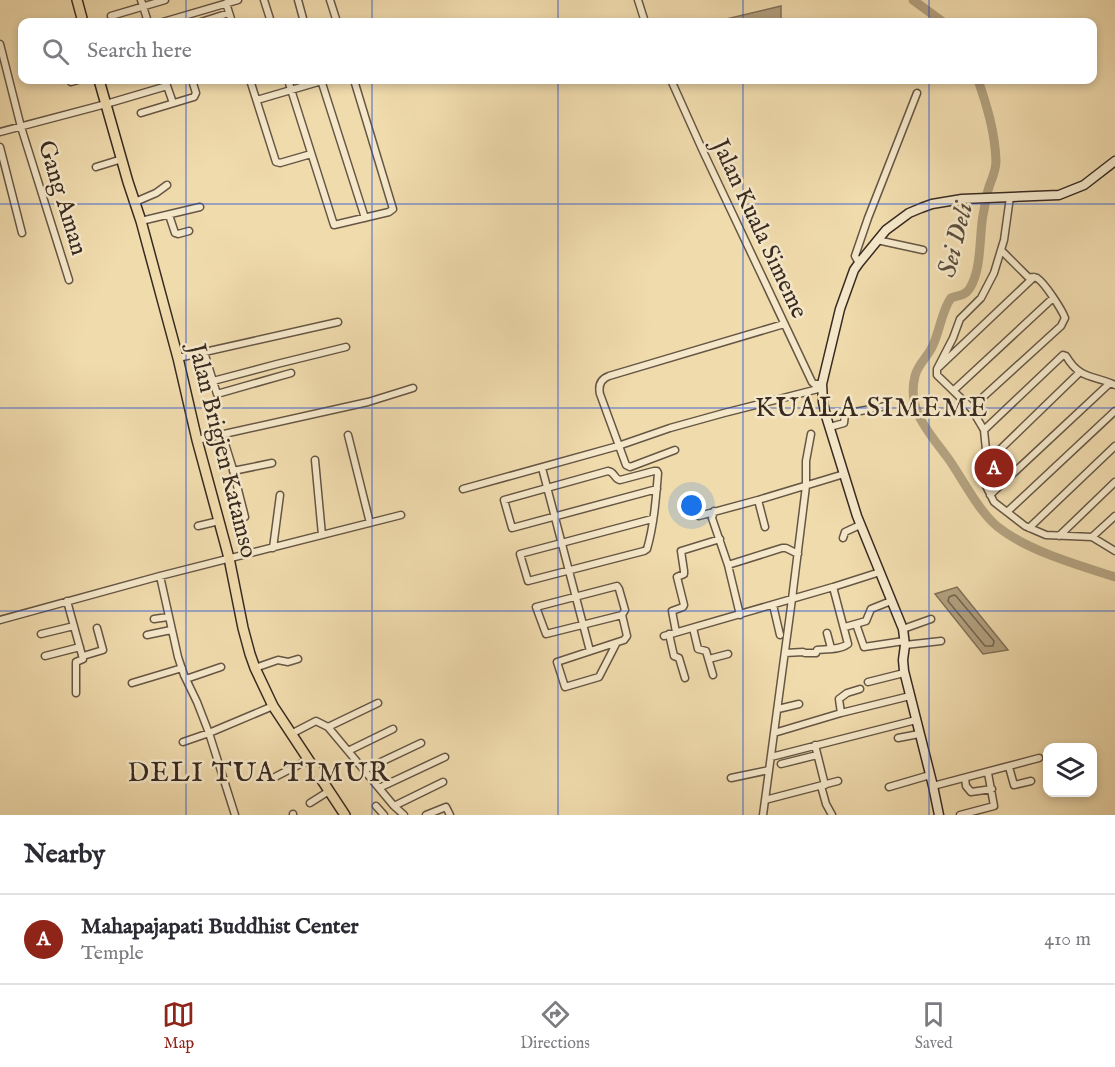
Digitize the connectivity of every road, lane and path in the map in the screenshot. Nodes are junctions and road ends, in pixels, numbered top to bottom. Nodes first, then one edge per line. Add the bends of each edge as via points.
1 (77, 0) edge
2 (165, 0) edge
3 (236, 0) edge
4 (264, 0) edge
5 (298, 0) edge
6 (330, 0) edge
7 (638, 0) edge
8 (142, 3) edge
9 (226, 3) junction
10 (229, 13) junction
11 (111, 16) dead end
12 (82, 18) edge
13 (147, 18) edge
14 (176, 18) edge
15 (213, 18) edge
16 (231, 18) edge
17 (270, 18) edge
18 (303, 18) edge
19 (336, 18) edge
20 (644, 18) edge
21 (0, 44) edge
22 (100, 84) edge
23 (163, 84) edge
24 (166, 84) edge
25 (193, 84) edge
26 (251, 84) edge
27 (289, 84) edge
28 (310, 84) edge
29 (324, 84) edge
30 (355, 84) edge
31 (673, 84) edge
32 (291, 90) junction
33 (917, 93) dead end
34 (257, 100) junction
35 (173, 103) junction
36 (106, 104) junction
37 (141, 113) dead end
38 (21, 127) junction
39 (0, 132) edge
40 (0, 147) edge
41 (311, 154) junction
42 (122, 159) junction
43 (1115, 161) edge
44 (96, 167) dead end
45 (167, 185) dead end
46 (1007, 197) junction
47 (135, 202) junction
48 (200, 207) dead end
49 (169, 215) junction
50 (365, 218) junction
51 (141, 220) junction
52 (189, 231) dead end
53 (22, 233) dead end
54 (877, 240) junction
55 (923, 250) dead end
56 (1002, 251) junction
57 (859, 263) junction
58 (1034, 277) junction
59 (69, 280) dead end
60 (1053, 298) junction
61 (338, 322) dead end
62 (784, 324) junction
63 (346, 347) dead end
64 (204, 352) junction
65 (178, 358) junction
66 (937, 369) junction
67 (1080, 372) junction
68 (291, 374) dead end
69 (213, 381) junction
70 (1112, 384) edge
71 (822, 386) junction
72 (413, 388) dead end
73 (954, 390) junction
74 (886, 406) dead end
75 (971, 408) junction
76 (1115, 411) edge
77 (830, 427) junction
78 (984, 430) junction
79 (222, 434) junction
80 (811, 434) dead end
81 (348, 435) dead end
82 (197, 440) junction
83 (618, 446) junction
84 (1115, 446) edge
85 (675, 450) dead end
86 (315, 460) dead end
87 (272, 463) dead end
88 (984, 465) junction
89 (542, 468) junction
90 (233, 471) junction
91 (844, 474) junction
92 (1115, 482) edge
93 (806, 486) junction
94 (547, 487) junction
95 (463, 489) dead end
96 (657, 489) junction
97 (280, 495) dead end
98 (990, 495) junction
99 (758, 500) junction
100 (714, 511) junction
101 (1007, 512) junction
102 (401, 515) dead end
103 (554, 516) junction
104 (699, 516) dead end
105 (1115, 516) edge
106 (245, 517) dead end
107 (652, 519) junction
108 (219, 521) junction
109 (370, 523) junction
110 (860, 525) junction
111 (198, 526) dead end
112 (765, 527) dead end
113 (1029, 528) junction
114 (322, 535) junction
115 (1059, 536) junction
116 (1092, 537) junction
117 (843, 538) dead end
118 (720, 539) junction
119 (562, 542) junction
120 (273, 548) junction
121 (1115, 551) edge
122 (798, 554) junction
123 (230, 558) junction
124 (728, 565) junction
125 (569, 569) junction
126 (880, 572) junction
127 (160, 576) junction
128 (833, 587) junction
129 (576, 597) junction
130 (792, 598) junction
131 (68, 601) junction
132 (891, 601) junction
133 (773, 605) junction
134 (622, 615) junction
135 (740, 615) junction
136 (168, 617) junction
137 (154, 619) dead end
138 (931, 619) dead end
139 (0, 620) edge
140 (856, 624) junction
141 (583, 625) junction
142 (74, 626) junction
143 (845, 627) junction
144 (97, 628) dead end
145 (693, 628) junction
146 (903, 629) junction
147 (171, 630) junction
148 (676, 632) junction
149 (827, 633) dead end
150 (41, 634) dead end
151 (147, 635) dead end
152 (780, 635) dead end
153 (941, 640) dead end
154 (904, 643) junction
155 (616, 644) junction
156 (80, 647) junction
157 (831, 648) junction
158 (590, 651) junction
159 (728, 654) dead end
160 (785, 654) junction
161 (83, 656) junction
162 (45, 657) dead end
163 (298, 659) dead end
164 (709, 659) junction
165 (221, 667) dead end
166 (182, 668) junction
167 (255, 668) junction
168 (904, 673) junction
169 (713, 675) dead end
170 (684, 678) dead end
171 (186, 679) junction
172 (867, 682) dead end
173 (132, 683) dead end
174 (861, 689) dead end
175 (76, 693) dead end
176 (910, 696) junction
177 (378, 703) dead end
178 (799, 704) dead end
179 (273, 706) junction
180 (778, 709) junction
181 (841, 712) junction
182 (916, 720) junction
183 (328, 727) junction
184 (393, 729) dead end
185 (209, 733) junction
186 (774, 733) junction
187 (291, 734) junction
188 (919, 734) junction
189 (898, 738) dead end
190 (183, 742) dead end
191 (421, 743) dead end
192 (815, 746) junction
193 (348, 751) junction
194 (817, 755) junction
195 (445, 757) dead end
196 (771, 757) junction
197 (1039, 758) dead end
198 (308, 760) junction
199 (782, 764) dead end
200 (1009, 767) junction
201 (364, 770) junction
202 (769, 770) junction
203 (988, 773) junction
204 (930, 775) junction
205 (273, 778) dead end
206 (731, 778) dead end
207 (965, 778) junction
208 (838, 780) dead end
209 (1031, 781) dead end
210 (443, 782) dead end
211 (823, 785) junction
212 (933, 786) junction
213 (889, 787) dead end
214 (379, 788) junction
215 (992, 789) junction
216 (329, 791) junction
217 (765, 800) junction
218 (310, 804) dead end
219 (376, 806) dead end
220 (394, 806) junction
221 (235, 815) edge
222 (345, 815) edge
223 (384, 815) edge
224 (404, 815) edge
225 (426, 815) edge
226 (450, 815) edge
227 (763, 815) edge
228 (832, 815) edge
229 (939, 815) edge
230 (960, 815) edge

1 - 12 main road
2 - 8 street
3 - 9 street
4 - 17 street
5 - 18 street
6 - 19 street
7 - 20 street
8 - 11 street
8 - 13 street
9 - 10 street
9 - 14 street
10 - 15 street
10 - 16 street
21 - 38 street, Gang Aman
22 - 36 main road, Jalan Brigjen Katamso
23 - 36 street
24 - 35 street
25 - 35 street via 196,96
26 - 34 street
27 - 32 street
28 - 32 street
29 - 50 street
30 - 50 street via 393,208
31 - 62 street, Jalan Kuala Simeme
32 - 34 street
32 - 41 street
33 - 57 street via 855,256
34 - 41 street via 278,163
35 - 37 street
36 - 38 street
36 - 42 main road, Jalan Brigjen Katamso
38 - 39 street
38 - 59 street, Gang Aman
40 - 53 street
41 - 50 street via 333,224
42 - 44 street
42 - 47 main road, Jalan Brigjen Katamso
43 - 46 main road via 1069,192
45 - 47 street
46 - 54 main road via 932,204 909,213
46 - 56 street via 1009,212
47 - 51 main road, Jalan Brigjen Katamso
48 - 49 street
49 - 51 street
49 - 52 street via 175,233
51 - 65 main road, Jalan Brigjen Katamso
54 - 55 street
54 - 57 main road
56 - 58 street via 1028,276
56 - 66 street via 981,298 960,319
57 - 71 main road via 840,309
58 - 60 street
58 - 66 street
60 - 73 street
60 - 75 street via 1064,322
61 - 64 street
62 - 71 street, Jalan Kuala Simeme via 812,382
62 - 83 street via 602,380 600,394
63 - 69 street
64 - 65 street
64 - 69 street
65 - 82 main road, Jalan Brigjen Katamso
66 - 73 street via 937,375
67 - 70 street
67 - 78 street via 1063,355
67 - 88 street
68 - 69 street via 217,394
70 - 98 street
71 - 77 main road
71 - 83 street
72 - 79 street via 368,402
73 - 75 street
74 - 77 street via 845,414 844,423
75 - 78 street
76 - 101 street
77 - 91 main road
78 - 88 street
79 - 82 street
79 - 90 street
80 - 93 street
81 - 109 street
82 - 108 main road, Jalan Brigjen Katamso
83 - 85 street via 628,467
83 - 89 street
84 - 113 street
86 - 114 street
87 - 90 street
88 - 98 street via 984,482
89 - 94 street
89 - 95 street
90 - 106 street
91 - 93 street
91 - 110 main road
92 - 115 street
93 - 99 street
93 - 122 street
94 - 96 street via 608,471 618,480 655,471
94 - 103 street
94 - 103 street via 504,501 512,528
96 - 103 street
96 - 107 street
97 - 120 street
98 - 101 street
99 - 100 street
99 - 112 street
100 - 104 street
100 - 118 street via 712,518
101 - 113 street
102 - 109 street
103 - 119 street
105 - 116 street
107 - 119 street
107 - 125 street via 644,551
108 - 111 street
108 - 123 main road, Jalan Brigjen Katamso
109 - 114 street
110 - 117 street via 845,532
110 - 126 main road
113 - 115 street
114 - 120 street
115 - 116 street
116 - 121 street
118 - 124 street
118 - 148 street via 681,551 684,574 677,577 684,605 672,611
119 - 125 street
119 - 125 street via 520,554 528,581
120 - 123 street
122 - 124 street via 786,548
122 - 130 street
123 - 127 street
123 - 167 main road, Jalan Brigjen Katamso
124 - 135 street
125 - 129 street
126 - 128 street
126 - 132 main road
127 - 131 street
127 - 136 street
128 - 130 street
128 - 143 street
129 - 134 street via 617,586
129 - 141 street
129 - 141 street via 536,607 546,634
130 - 133 street
130 - 160 street
131 - 139 street
131 - 142 street
132 - 140 street via 871,609 867,620
132 - 146 main road
133 - 135 street
133 - 152 street
134 - 141 street
134 - 155 street via 627,636
135 - 145 street
136 - 137 street
136 - 147 street
138 - 146 street
140 - 143 street
140 - 154 street via 864,647
141 - 158 street
142 - 150 street
142 - 156 street
143 - 157 street via 848,644
144 - 161 street via 103,651
145 - 148 street
145 - 164 street via 698,649 705,650
146 - 154 main road
147 - 151 street
147 - 166 street
148 - 170 street via 666,635 674,656 679,658
149 - 157 street
153 - 154 street
154 - 168 main road
155 - 158 street
155 - 158 street via 599,677 565,687 557,662
156 - 161 street
156 - 162 street
157 - 160 street
159 - 164 street
160 - 180 street
161 - 175 street via 76,662
163 - 167 street via 278,660
164 - 169 street
165 - 171 street
166 - 171 street
166 - 173 street
167 - 179 main road, Jalan Brigjen Katamso
168 - 172 street
168 - 176 main road
171 - 185 street
174 - 181 street via 839,699
176 - 181 street
176 - 182 main road
177 - 183 street
178 - 180 street
179 - 185 street
179 - 187 main road, Jalan Brigjen Katamso
180 - 186 street
181 - 186 street
182 - 188 main road
182 - 192 street
183 - 187 street via 316,720
183 - 193 street
184 - 193 street
185 - 190 street
185 - 221 street
186 - 196 street
187 - 198 main road, Jalan Brigjen Katamso
188 - 189 street
188 - 204 main road
191 - 201 street
192 - 194 street
192 - 196 street
193 - 201 street
194 - 199 street
194 - 211 street
195 - 214 street
196 - 202 street
197 - 200 street
198 - 205 street
198 - 216 main road, Jalan Brigjen Katamso
200 - 203 street
200 - 209 street via 1014,785
201 - 214 street
202 - 206 street
202 - 217 street
203 - 207 street
203 - 215 street
204 - 212 main road
204 - 213 street
207 - 212 street
207 - 215 street via 970,792
208 - 211 street
210 - 220 street
211 - 217 street
211 - 228 street
212 - 229 main road
214 - 220 street
215 - 230 street via 994,806
216 - 218 street
216 - 222 main road, Jalan Brigjen Katamso
217 - 227 street
219 - 223 street
220 - 224 street
225 - 226 street via 446,807

